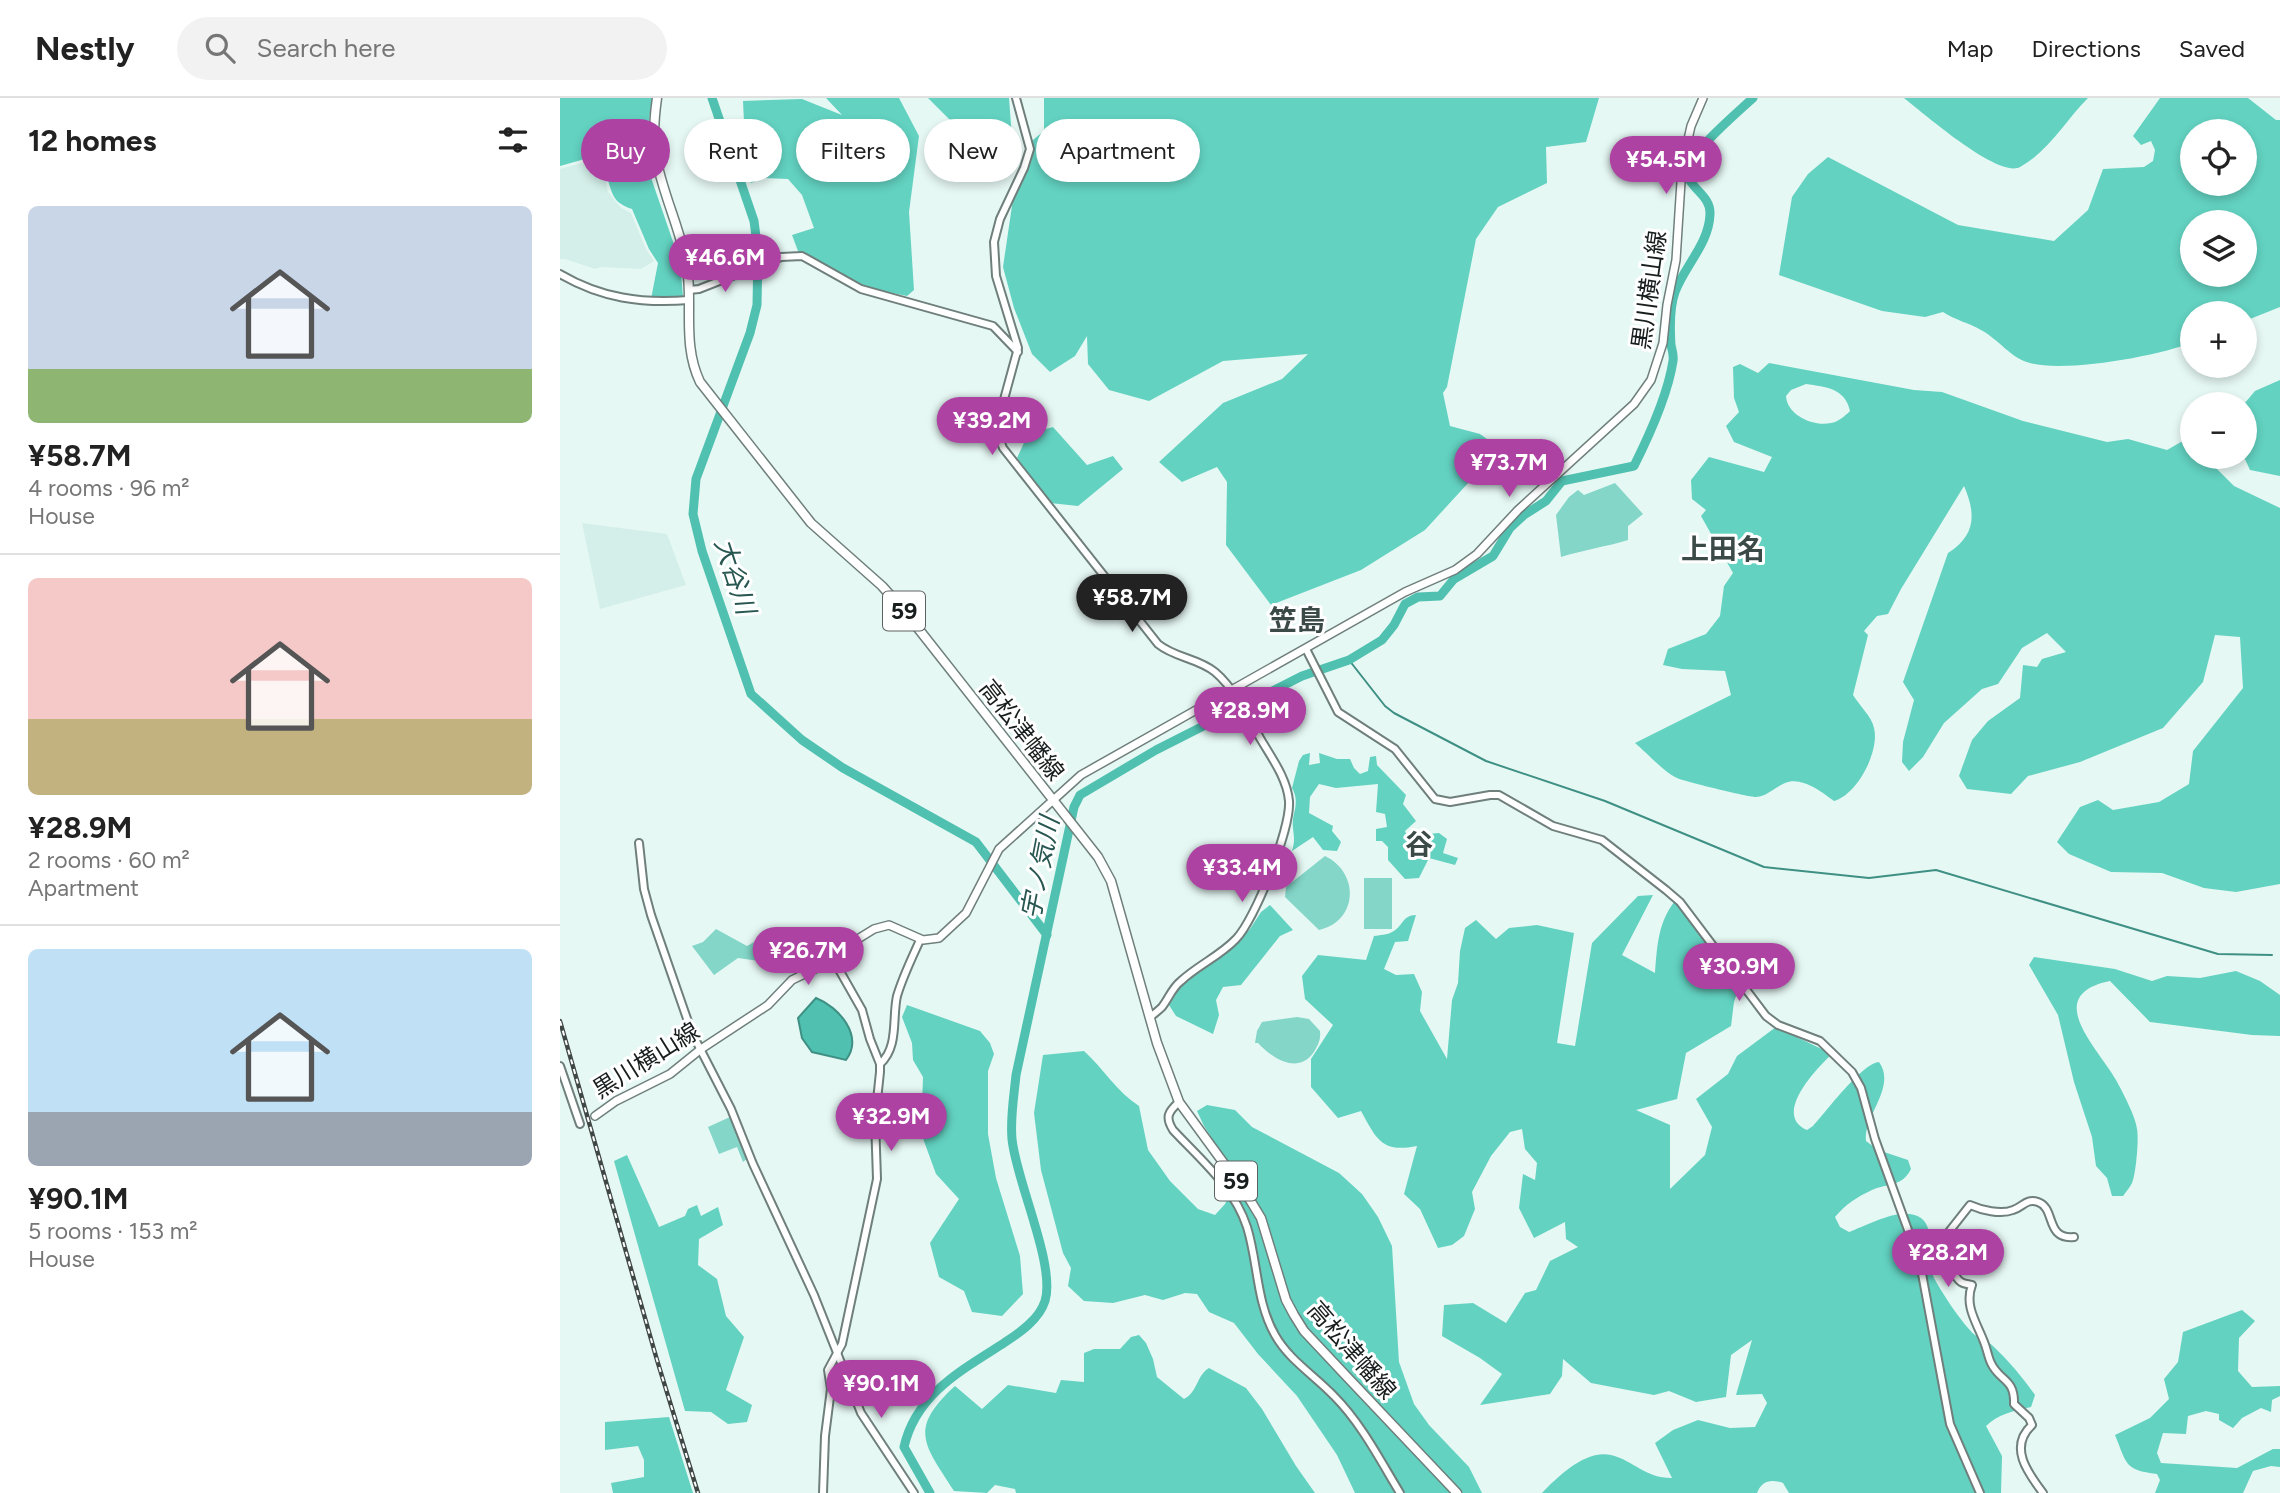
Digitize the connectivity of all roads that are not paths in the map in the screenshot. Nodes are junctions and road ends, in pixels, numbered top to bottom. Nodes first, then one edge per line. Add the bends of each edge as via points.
1 (657, 98) edge
2 (1016, 98) edge
3 (1703, 98) edge
4 (560, 274) edge
5 (689, 290) junction
6 (689, 300) junction
7 (1018, 352) junction
8 (1306, 649) junction
9 (1231, 691) junction
10 (1052, 799) junction
11 (639, 843) dead end
12 (920, 940) junction
13 (833, 959) junction
14 (1150, 1017) junction
15 (701, 1049) junction
16 (880, 1064) junction
17 (560, 1066) edge
18 (1179, 1102) junction
19 (595, 1116) dead end
20 (580, 1124) dead end
21 (2074, 1237) dead end
22 (837, 1353) junction
23 (823, 1493) edge
24 (914, 1493) edge
25 (1399, 1493) edge
26 (1457, 1493) edge
27 (1980, 1493) edge
28 (2043, 1493) edge

1 - 5 main road, 高松津幡線 / 59 via 656,160 686,263
2 - 7 street via 1030,149 1000,219 994,256
3 - 8 main road, 黒川横山線 via 1682,166 1676,260 1664,343 1651,380 1634,404 1468,561
4 - 6 street via 616,297 645,302
5 - 6 main road, 高松津幡線 / 59
5 - 7 street via 781,257 802,256 861,289 993,326
6 - 10 main road, 高松津幡線 / 59 via 687,334 692,366 700,382 811,523 898,604
7 - 9 street via 1000,414 998,435 1003,448 1158,644 1215,673
8 - 9 main road, 黒川横山線
8 - 27 street via 1338,712 1395,749 1435,799 1450,802 1499,795 1553,826 1602,840 1680,902 1766,1016 1820,1041 1852,1072 1920,1263 1950,1424
9 - 10 main road, 黒川横山線 via 1081,775
9 - 14 street via 1282,776 1289,813 1241,934 1178,983
10 - 12 main road, 黒川横山線 via 1006,842 959,921 939,939
10 - 14 main road, 高松津幡線 / 59 via 1111,881
11 - 15 street via 651,915
12 - 13 main road, 黒川横山線 via 898,928 882,926 840,950
12 - 16 street via 898,993 889,1052
13 - 15 main road, 黒川横山線 via 792,980 768,1004
13 - 16 street via 859,1003
14 - 18 main road, 高松津幡線 / 59
15 - 19 main road, 黒川横山線 via 670,1074
15 - 22 street
16 - 22 street via 875,1119 877,1179
17 - 20 street
18 - 25 street via 1167,1116 1168,1122 1222,1182 1239,1209 1273,1332 1354,1419
18 - 26 main road, 高松津幡線 / 59 via 1261,1218 1286,1300 1304,1331
21 - 28 street via 2057,1232 2043,1205 2027,1201 2012,1211 1969,1205 1944,1238 1950,1266 1958,1279 1972,1285 1970,1309 1992,1365 2008,1380 2014,1404 2032,1425 2022,1440 2023,1466
22 - 23 street via 828,1370 831,1389
22 - 24 street via 861,1413

